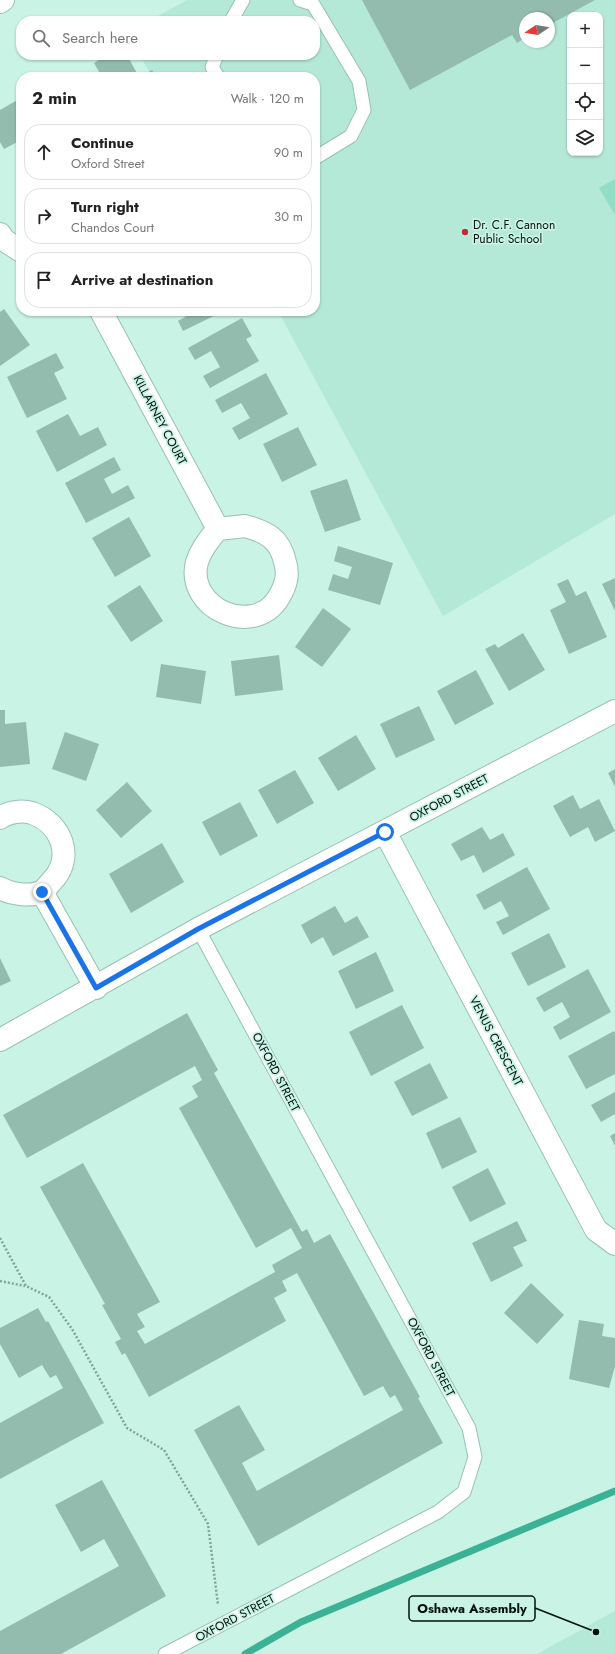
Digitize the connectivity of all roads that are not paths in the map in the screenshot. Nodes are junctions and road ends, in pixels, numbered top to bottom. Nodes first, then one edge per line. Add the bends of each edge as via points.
1 (3, 0) edge
2 (243, 0) edge
3 (300, 0) edge
4 (0, 2) edge
5 (234, 16) edge
6 (215, 60) edge
7 (215, 72) edge
8 (320, 155) edge
9 (0, 234) edge
10 (16, 248) edge
11 (104, 316) edge
12 (218, 529) junction
13 (615, 711) edge
14 (0, 818) edge
15 (385, 832) junction
16 (0, 888) edge
17 (42, 892) junction
18 (198, 929) junction
19 (96, 988) junction
20 (0, 1040) edge
21 (615, 1244) edge
22 (165, 1654) edge

1 - 4 street
2 - 5 lane
3 - 8 lane via 313,4 359,80 364,110 351,136
6 - 7 lane via 212,67
9 - 10 street
11 - 12 street, KILLARNEY COURT
12 - 12 street via 245,526 260,530 273,538 283,551 288,572 285,587 276,603 264,612 244,618 229,616 212,606 202,593 197,578 197,564 203,549
13 - 15 street, OXFORD STREET
14 - 17 street via 15,812 28,812 41,816 60,836 64,850 62,864 56,877
15 - 18 street, OXFORD STREET
15 - 21 street, VENUS CRESCENT via 596,1230
16 - 17 street via 19,895
17 - 19 street
18 - 19 street, OXFORD STREET
18 - 22 lane, OXFORD STREET via 469,1428 475,1457 464,1492 438,1512
19 - 20 street, OXFORD STREET

